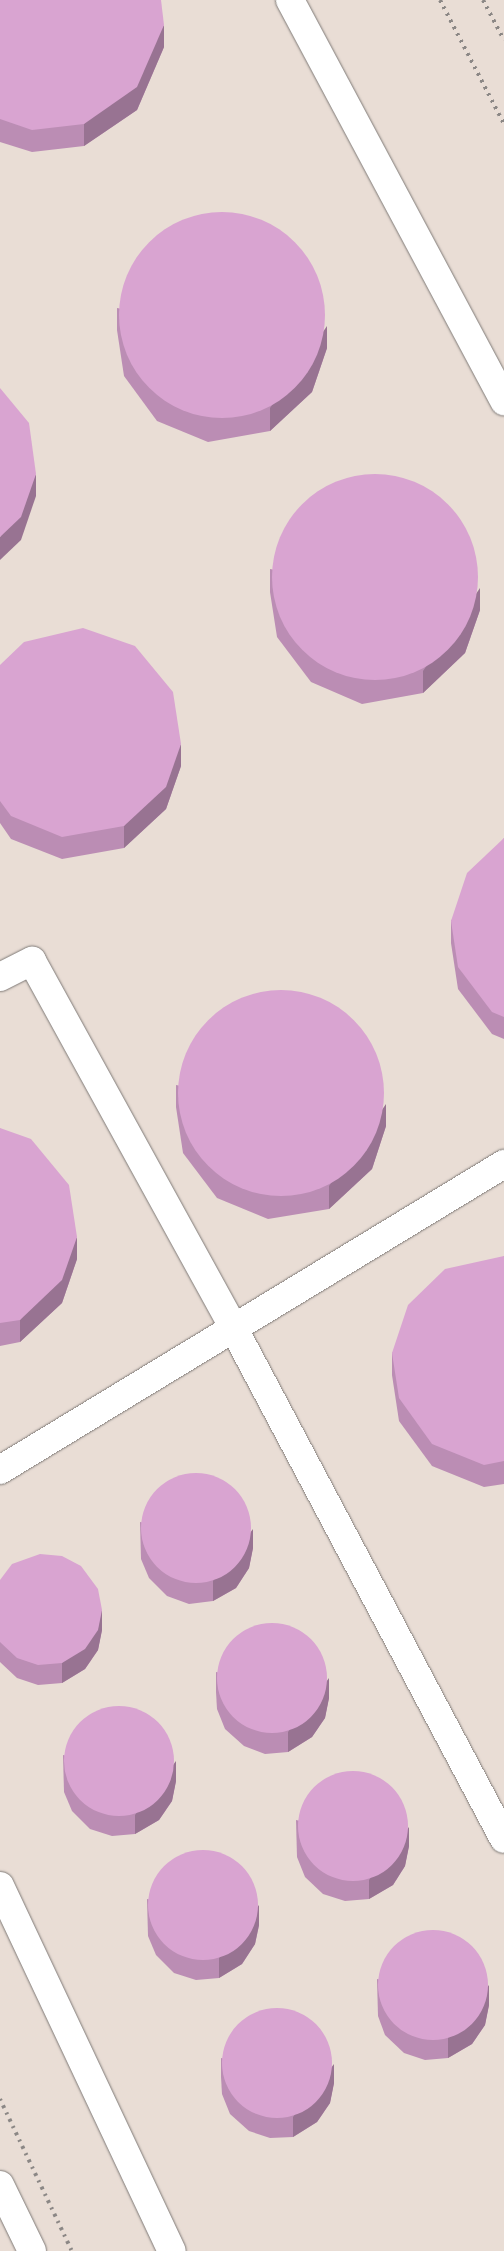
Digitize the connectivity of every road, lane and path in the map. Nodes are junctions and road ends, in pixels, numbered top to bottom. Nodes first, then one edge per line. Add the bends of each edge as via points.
1 (290, 0) edge
2 (504, 401) edge
3 (0, 977) edge
4 (504, 1164) edge
5 (232, 1327) junction
6 (0, 1470) edge
7 (504, 1839) edge
8 (0, 1886) edge
9 (0, 2184) edge
10 (32, 2251) edge
11 (172, 2251) edge

1 - 2 lane
3 - 5 lane via 32,961
4 - 5 lane
5 - 6 lane
5 - 7 lane
8 - 11 lane
9 - 10 lane

